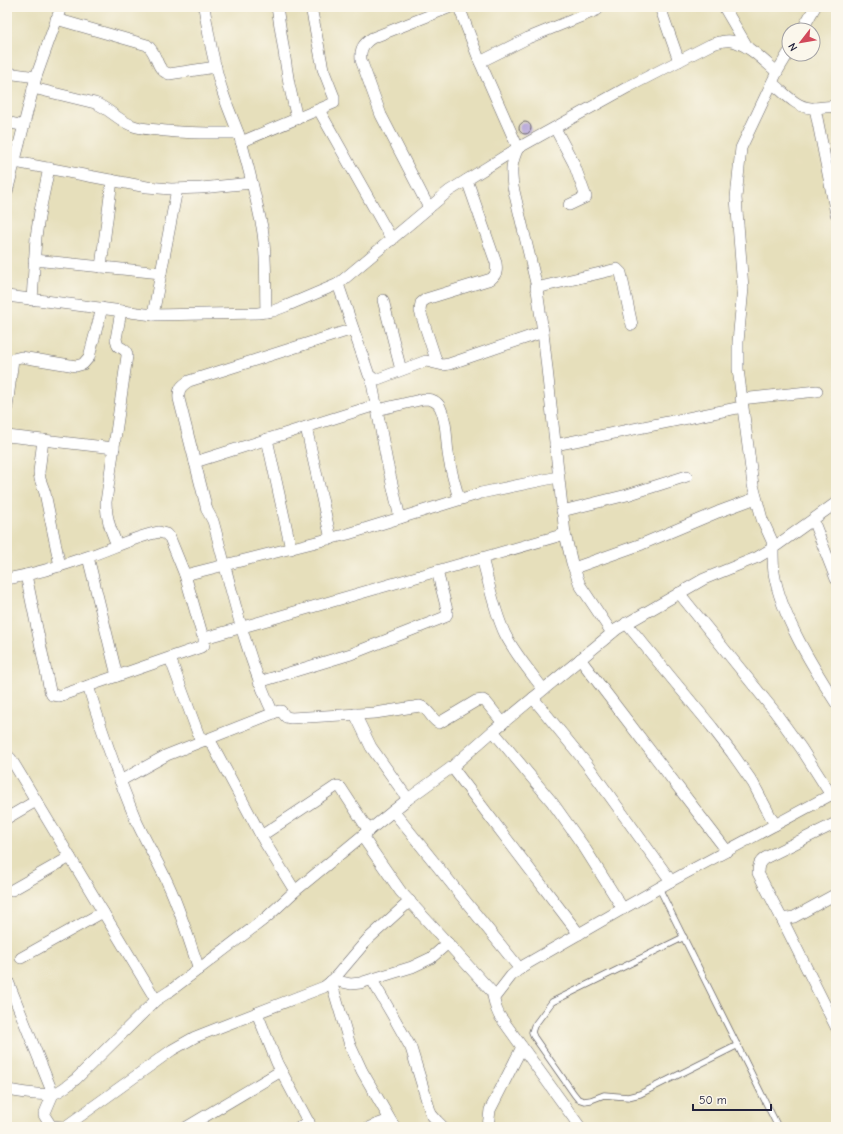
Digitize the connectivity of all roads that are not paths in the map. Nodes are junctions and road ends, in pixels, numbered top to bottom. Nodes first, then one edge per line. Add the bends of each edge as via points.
1 (61, 7) edge
2 (204, 7) edge
3 (277, 7) edge
4 (311, 7) edge
5 (451, 7) edge
6 (459, 7) edge
7 (660, 7) edge
8 (724, 7) edge
9 (815, 7) edge
10 (597, 10) dead end
11 (56, 19) junction
12 (807, 22) edge
13 (748, 48) junction
14 (679, 61) junction
15 (480, 62) junction
16 (783, 62) edge
17 (216, 67) junction
18 (777, 72) junction
19 (7, 73) edge
20 (34, 83) junction
21 (772, 83) junction
22 (836, 107) edge
23 (815, 108) junction
24 (320, 110) junction
25 (297, 119) junction
26 (7, 122) edge
27 (24, 126) junction
28 (555, 128) junction
29 (240, 138) junction
30 (518, 148) junction
31 (15, 162) junction
32 (49, 168) junction
33 (9, 176) edge
34 (112, 180) junction
35 (467, 180) junction
36 (252, 183) junction
37 (177, 189) junction
38 (7, 192) edge
39 (569, 205) dead end
40 (429, 208) junction
41 (836, 214) edge
42 (392, 240) junction
43 (34, 260) junction
44 (101, 267) junction
45 (161, 273) junction
46 (338, 284) junction
47 (536, 288) junction
48 (7, 296) edge
49 (32, 300) junction
50 (383, 300) dead end
51 (102, 308) junction
52 (121, 311) junction
53 (266, 312) junction
54 (153, 315) junction
55 (632, 325) dead end
56 (353, 329) junction
57 (543, 332) junction
58 (437, 363) junction
59 (401, 370) junction
60 (371, 378) junction
61 (817, 391) dead end
62 (742, 403) junction
63 (7, 407) edge
64 (377, 407) junction
65 (306, 427) junction
66 (7, 436) edge
67 (267, 439) junction
68 (43, 440) junction
69 (555, 445) junction
70 (114, 448) junction
71 (195, 462) junction
72 (687, 476) dead end
73 (558, 477) junction
74 (756, 498) junction
75 (459, 499) junction
76 (836, 503) edge
77 (562, 511) junction
78 (400, 518) junction
79 (813, 520) junction
80 (565, 534) junction
81 (331, 539) junction
82 (117, 545) junction
83 (773, 548) junction
84 (292, 549) junction
85 (88, 557) junction
86 (482, 558) junction
87 (225, 565) junction
88 (60, 566) junction
89 (574, 568) junction
90 (436, 571) junction
91 (26, 575) junction
92 (185, 575) junction
93 (7, 579) edge
94 (836, 579) edge
95 (679, 593) junction
96 (626, 623) junction
97 (241, 628) junction
98 (612, 633) junction
99 (204, 637) junction
100 (170, 658) junction
101 (580, 659) junction
102 (117, 676) junction
103 (259, 682) junction
104 (88, 686) junction
105 (543, 689) junction
106 (533, 698) junction
107 (836, 703) edge
108 (273, 713) junction
109 (355, 714) junction
110 (503, 723) junction
111 (493, 731) junction
112 (204, 740) junction
113 (7, 755) edge
114 (452, 767) junction
115 (120, 781) junction
116 (833, 793) edge
117 (408, 799) junction
118 (36, 802) junction
119 (393, 811) junction
120 (7, 818) edge
121 (836, 822) edge
122 (775, 824) junction
123 (365, 833) junction
124 (261, 836) junction
125 (727, 851) junction
126 (70, 857) junction
127 (671, 881) junction
128 (659, 888) junction
129 (12, 890) dead end
130 (295, 892) junction
131 (836, 894) edge
132 (410, 901) junction
133 (623, 909) junction
134 (103, 912) junction
135 (782, 919) junction
136 (579, 934) junction
137 (684, 937) junction
138 (448, 943) junction
139 (21, 958) dead end
140 (199, 969) junction
141 (520, 969) junction
142 (7, 979) edge
143 (372, 980) junction
144 (332, 981) junction
145 (494, 998) junction
146 (156, 1000) junction
147 (257, 1013) junction
148 (836, 1027) edge
149 (738, 1045) junction
150 (522, 1047) junction
151 (281, 1071) junction
152 (7, 1090) edge
153 (53, 1094) junction
154 (307, 1125) edge
155 (393, 1125) edge
156 (64, 1127) edge
157 (187, 1127) edge
158 (370, 1127) edge
159 (443, 1127) edge
160 (489, 1127) edge
161 (580, 1127) edge
162 (778, 1127) edge

1 - 11 street
2 - 17 street
3 - 25 street
4 - 24 street via 322,68 335,100
5 - 40 street via 372,38 365,42 360,54 381,114
6 - 15 street
7 - 14 street
8 - 13 street
9 - 12 street
10 - 15 street via 528,38
11 - 17 street via 147,45 165,73
11 - 20 street
13 - 14 street via 731,41 721,41
13 - 18 street
14 - 28 street
15 - 30 street
16 - 18 street
17 - 29 street
18 - 21 street
19 - 20 street
20 - 27 street
20 - 29 street via 95,103 131,125
21 - 23 street via 797,104
21 - 62 street via 741,148 738,173 736,198 743,288 738,369
22 - 23 street
23 - 41 street
24 - 25 street
24 - 42 street
25 - 29 street
26 - 27 street
27 - 31 street
28 - 30 street
28 - 39 street via 574,164 586,197
29 - 36 street
30 - 35 street
30 - 47 street via 511,171 513,187
31 - 32 street
31 - 33 street
32 - 34 street
32 - 43 street
33 - 38 street
34 - 37 street
34 - 44 street
35 - 40 street
35 - 58 street via 497,271 491,279 426,299 421,303 420,311
36 - 37 street
36 - 53 street via 262,229
37 - 45 street
40 - 42 street
42 - 46 street
43 - 44 street
43 - 49 street
44 - 45 street
45 - 54 street
46 - 53 street
46 - 56 street
47 - 55 street via 616,268 622,273
47 - 57 street
48 - 49 street
49 - 51 street
50 - 59 street
51 - 52 street
51 - 63 street via 89,357 83,364 76,366 20,357 13,359
52 - 54 street
52 - 70 street via 116,339 118,346 125,350 127,356
53 - 54 street
56 - 60 street
56 - 71 street via 182,385 178,392 179,399
57 - 58 street via 449,364
57 - 69 street
58 - 59 street via 426,361
59 - 60 street via 378,379
60 - 64 street
61 - 62 street
62 - 69 street
62 - 74 street
64 - 65 street
64 - 75 street via 424,399 436,402 444,420 448,456
64 - 78 street
65 - 67 street
65 - 81 street
66 - 68 street
67 - 71 street
67 - 84 street
68 - 70 street
68 - 88 street via 39,472 46,493
69 - 73 street
70 - 82 street via 106,508
71 - 87 street
72 - 77 street via 627,495
73 - 75 street
73 - 77 street
74 - 83 street
74 - 89 street via 642,544
75 - 78 street
76 - 79 street
77 - 80 street
78 - 81 street
79 - 83 street
79 - 94 street
80 - 86 street
80 - 89 street
81 - 84 street
82 - 85 street
82 - 92 street via 153,533 166,534
83 - 95 street via 758,557 704,578
83 - 107 street via 774,572 783,605 807,654
84 - 87 street
85 - 88 street
85 - 102 street
86 - 90 street
86 - 105 street via 504,632 513,649
87 - 92 street
87 - 97 street
88 - 91 street
89 - 98 street via 580,585
90 - 97 street
90 - 103 street via 447,610 445,617 352,654
91 - 93 street
91 - 104 street via 52,695 59,696
92 - 99 street
95 - 96 street
95 - 116 street via 775,712
96 - 98 street
96 - 122 street via 732,753 753,783
97 - 99 street
97 - 103 street
98 - 101 street
99 - 100 street via 204,646
100 - 102 street
100 - 112 street via 199,736
101 - 105 street
101 - 125 street
102 - 104 street
103 - 108 street
104 - 115 street
105 - 106 street
106 - 110 street
106 - 127 street via 586,763
108 - 109 street via 281,711 286,717 291,718
108 - 112 street
109 - 110 street via 420,706 439,723 480,700 486,702
109 - 117 street via 370,747
110 - 111 street
111 - 114 street
111 - 133 street via 552,802
112 - 115 street via 167,755
112 - 124 street via 212,744
113 - 118 street
114 - 117 street
114 - 136 street
115 - 140 street via 136,820 170,887
116 - 122 street
117 - 119 street
118 - 120 street
118 - 126 street
119 - 123 street
119 - 141 street
121 - 135 street via 760,861 758,873
122 - 125 street
123 - 124 street via 341,788 335,786
123 - 130 street
123 - 132 street via 401,892
124 - 130 street
125 - 127 street
126 - 129 street
126 - 134 street
127 - 128 street
128 - 133 street
128 - 137 lane
130 - 140 street
131 - 135 street via 794,917
132 - 138 street
132 - 144 street via 367,940
133 - 136 street
134 - 139 street
134 - 146 street
135 - 148 street
136 - 141 street
137 - 149 lane
137 - 149 lane via 552,1002 534,1026 534,1037 574,1094 584,1101 604,1095 628,1097 640,1094
138 - 143 street via 422,963
138 - 145 street via 489,988
140 - 146 street
141 - 145 street via 511,976
142 - 153 street
143 - 144 street via 350,984
143 - 159 street via 411,1048 431,1114
144 - 147 street via 324,987
144 - 155 street via 350,1045
145 - 150 street via 499,1015
146 - 153 street via 76,1079
147 - 151 street
147 - 156 street via 172,1050
149 - 162 lane
150 - 160 street via 490,1110
150 - 161 street
151 - 154 street
151 - 157 street
152 - 153 street
153 - 156 street via 44,1115 51,1126
155 - 158 street via 387,1121

